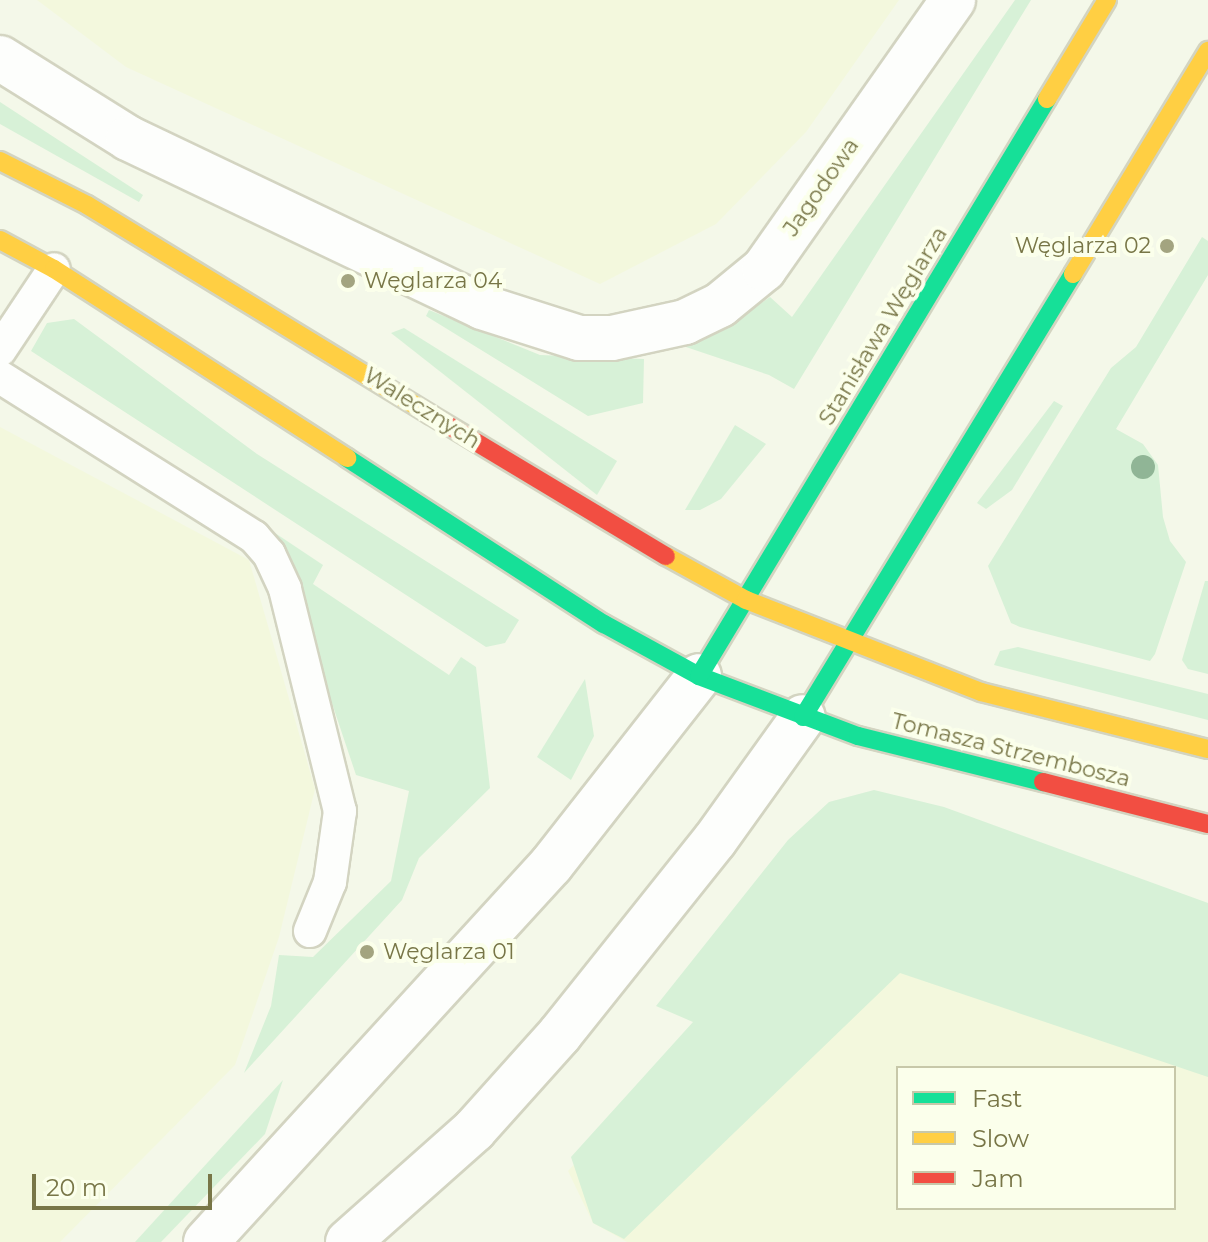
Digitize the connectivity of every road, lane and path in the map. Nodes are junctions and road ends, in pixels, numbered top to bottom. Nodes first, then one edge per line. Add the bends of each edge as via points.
1 (953, 0) edge
2 (1107, 0) edge
3 (1208, 51) edge
4 (0, 58) edge
5 (0, 161) edge
6 (0, 240) edge
7 (54, 269) junction
8 (0, 350) edge
9 (0, 377) edge
10 (746, 600) junction
11 (851, 642) junction
12 (699, 676) junction
13 (803, 717) junction
14 (1208, 749) edge
15 (1208, 824) edge
16 (310, 931) dead end
17 (206, 1242) edge
18 (348, 1242) edge

1 - 4 street, Jagodowa via 764,269 720,305 653,331 579,338 482,307 128,138
2 - 10 street, Stanisława Węglarza
3 - 11 street
5 - 10 street, Walecznych via 100,212 617,529
6 - 7 street
7 - 8 lane
7 - 12 street via 378,483 604,624
9 - 16 lane via 254,537 269,554 285,589 340,811 330,882
10 - 11 street, Walecznych
10 - 12 street, Stanisława Węglarza
11 - 13 street
11 - 14 street via 981,692
12 - 13 street
12 - 17 street via 551,865
13 - 15 street, Tomasza Strzembosza
13 - 18 street via 715,840 560,1034 474,1130

